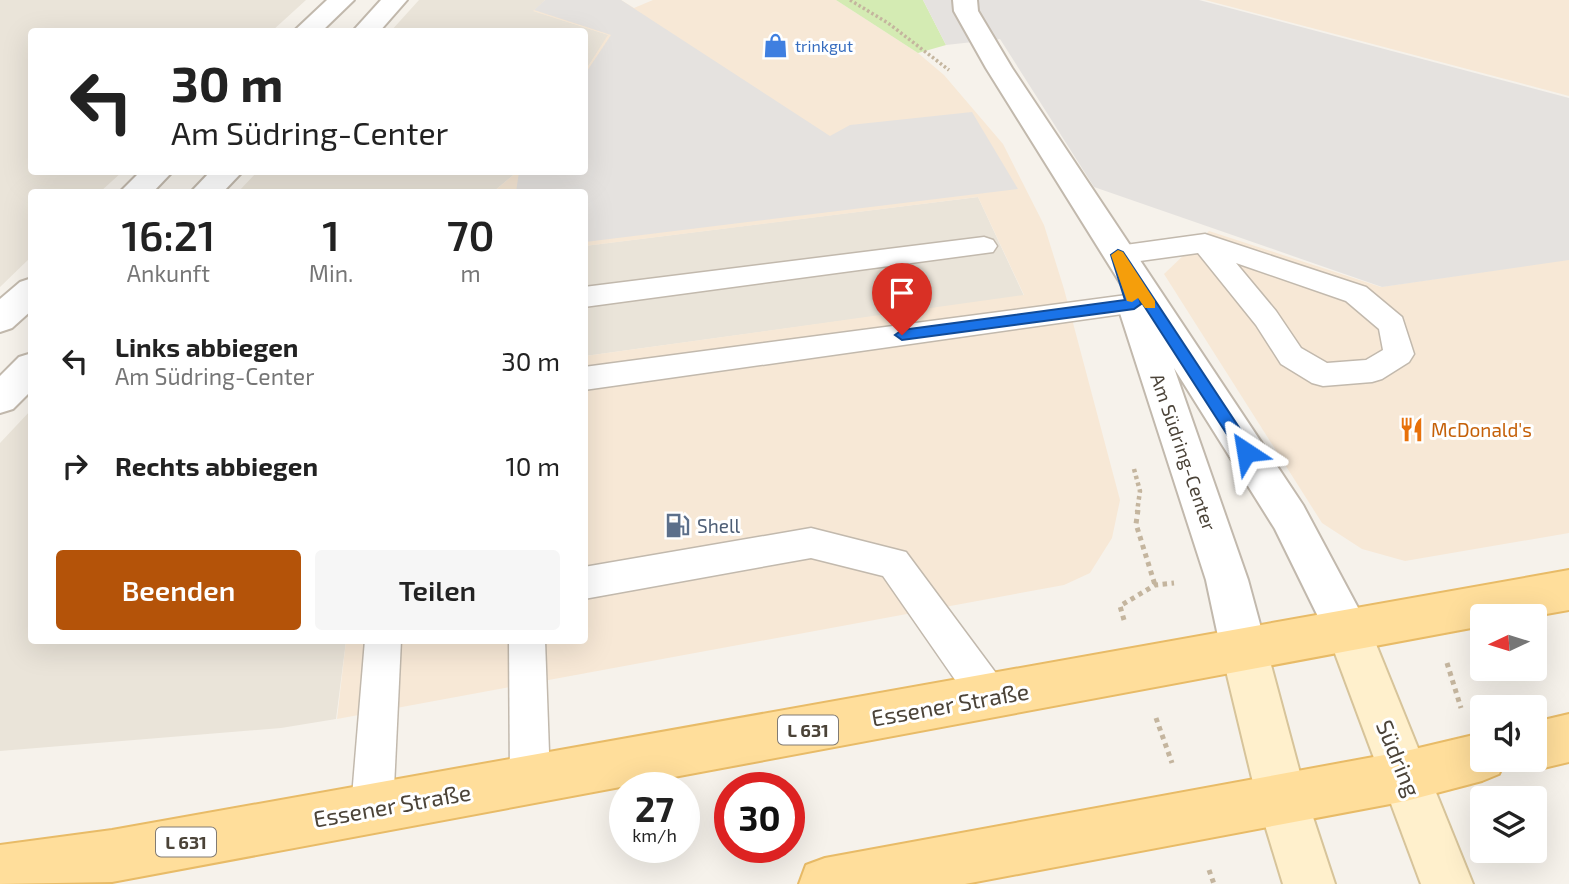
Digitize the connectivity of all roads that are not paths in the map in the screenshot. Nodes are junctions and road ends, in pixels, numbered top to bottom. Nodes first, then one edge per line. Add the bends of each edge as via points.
1 (342, 0) edge
2 (395, 0) edge
3 (965, 0) edge
4 (310, 28) edge
5 (368, 28) edge
6 (154, 175) edge
7 (224, 175) edge
8 (138, 189) edge
9 (209, 189) edge
10 (1205, 243) junction
11 (984, 246) dead end
12 (1118, 255) junction
13 (28, 294) edge
14 (588, 296) edge
15 (1134, 304) junction
16 (0, 319) edge
17 (28, 371) edge
18 (588, 378) edge
19 (0, 398) edge
20 (588, 582) edge
21 (1569, 590) edge
22 (1349, 632) junction
23 (383, 644) edge
24 (527, 644) edge
25 (1244, 650) junction
26 (989, 697) junction
27 (1569, 738) edge
28 (1547, 743) edge
29 (1470, 760) edge
30 (1406, 776) junction
31 (530, 780) junction
32 (1282, 799) junction
33 (372, 809) junction
34 (0, 871) edge
35 (850, 882) edge
36 (1309, 884) edge
37 (1447, 884) edge

1 - 4 street
2 - 5 street
3 - 12 street, Am Südring-Center via 966,11 999,68
6 - 8 street
7 - 9 street
10 - 10 lane via 1356,294 1392,324 1399,354 1373,371 1323,374 1291,355
10 - 12 lane
11 - 14 lane
12 - 15 street, Am Südring-Center
12 - 22 street, Am Südring-Center via 1289,517
13 - 16 street
15 - 18 lane
15 - 25 street, Am Südring-Center via 1227,580
17 - 19 street
20 - 26 lane via 811,543 894,563
21 - 22 main road, Essener Straße / L 631
22 - 25 main road, Essener Straße / L 631
22 - 30 main road, Südring
23 - 33 lane
24 - 31 lane
25 - 26 main road, Essener Straße / L 631
25 - 32 main road
26 - 31 main road, Essener Straße / L 631
27 - 28 main road
29 - 30 main road
30 - 32 main road
30 - 37 main road, Südring
31 - 33 main road, Essener Straße / L 631
32 - 35 main road
32 - 36 main road
33 - 34 main road, Essener Straße / L 631 via 112,856

